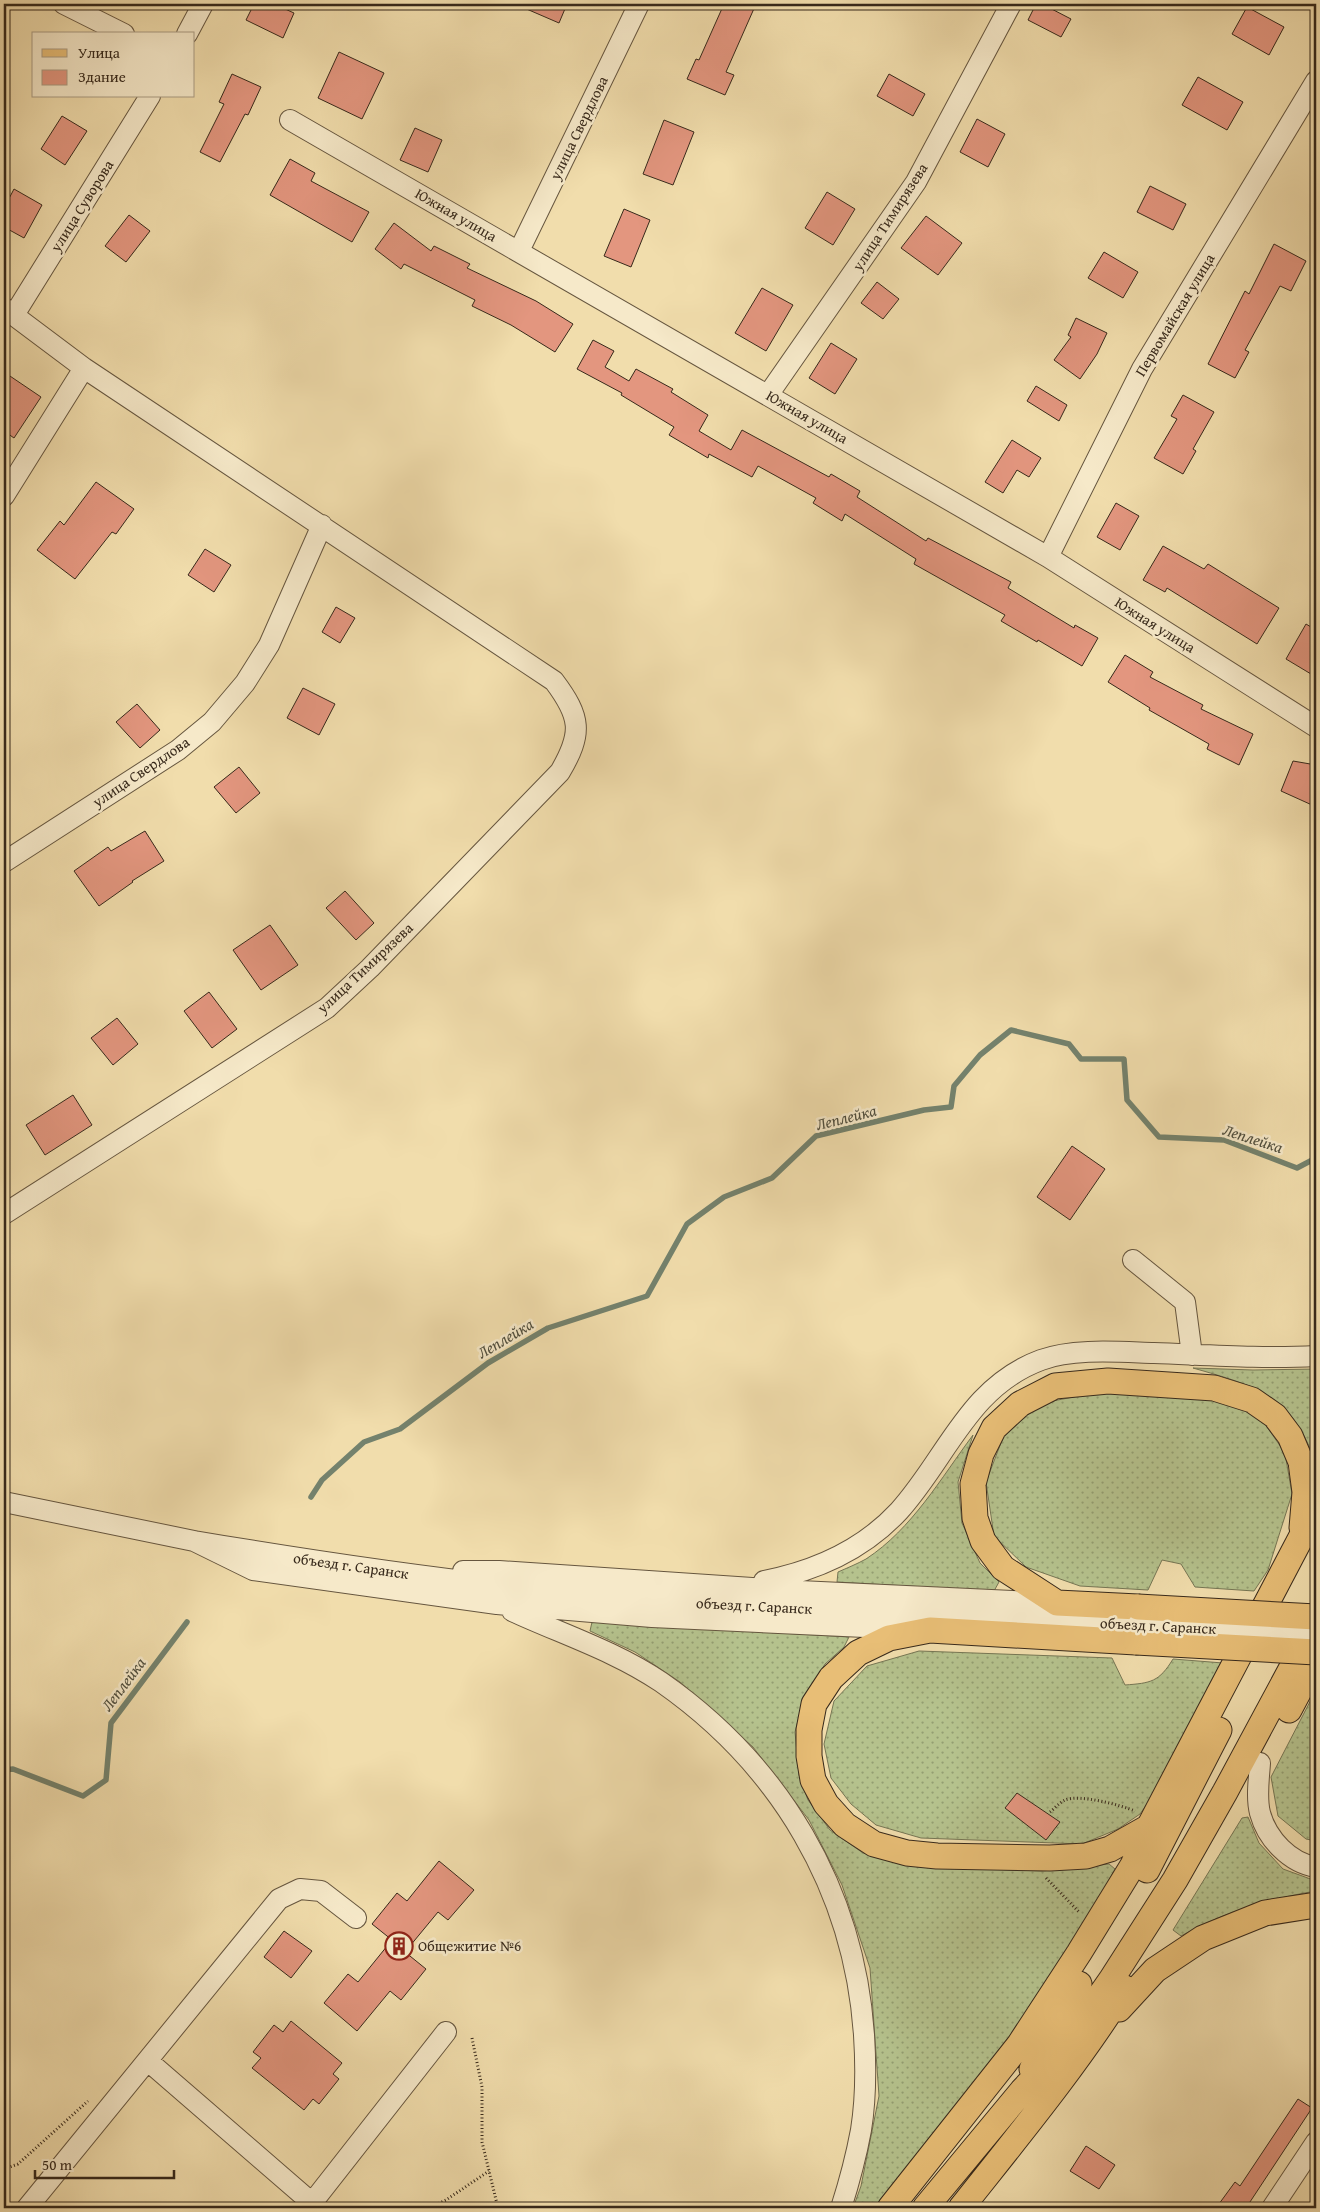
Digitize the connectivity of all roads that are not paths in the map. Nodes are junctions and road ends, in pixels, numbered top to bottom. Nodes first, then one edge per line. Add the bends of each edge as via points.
1 (64, 4) edge
2 (203, 4) edge
3 (639, 4) edge
4 (1011, 4) edge
5 (120, 32) edge
6 (188, 32) edge
7 (1316, 81) edge
8 (149, 98) edge
9 (290, 120) dead end
10 (519, 252) junction
11 (9, 312) edge
12 (84, 368) junction
13 (768, 395) junction
14 (4, 496) edge
15 (322, 525) junction
16 (1048, 557) junction
17 (1316, 728) edge
18 (4, 862) edge
19 (4, 1214) edge
20 (1133, 1260) dead end
21 (1192, 1355) junction
22 (1316, 1356) edge
23 (4, 1502) edge
24 (1316, 1509) edge
25 (1309, 1539) edge
26 (194, 1541) junction
27 (378, 1571) junction
28 (737, 1587) junction
29 (1057, 1603) junction
30 (497, 1604) junction
31 (1316, 1617) edge
32 (1316, 1623) edge
33 (1137, 1624) junction
34 (930, 1630) junction
35 (1316, 1634) edge
36 (1316, 1652) edge
37 (1316, 1660) edge
38 (1260, 1763) junction
39 (1151, 1822) junction
40 (1316, 1867) edge
41 (1316, 1905) edge
42 (356, 1918) dead end
43 (446, 2032) dead end
44 (1095, 2035) junction
45 (148, 2061) junction
46 (1022, 2091) junction
47 (1316, 2142) edge
48 (310, 2206) edge
49 (27, 2208) edge
50 (841, 2208) edge
51 (890, 2208) edge
52 (925, 2208) edge
53 (961, 2208) edge
54 (1272, 2208) edge

1 - 5 street
2 - 6 street
3 - 10 street, улица Свердлова
4 - 13 street, улица Тимирязева via 916,182
7 - 16 street, Первомайская улица via 1142,369
8 - 11 street, улица Суворова
9 - 10 street, Южная улица
10 - 13 street, Южная улица
11 - 12 street
12 - 14 street
12 - 15 street
13 - 16 street, Южная улица
15 - 18 street, улица Свердлова via 269,644 244,683 212,722 178,750
15 - 19 street, улица Тимирязева via 554,681 569,702 577,726 573,751 560,772 327,1008
16 - 17 street, Южная улица
20 - 21 street via 1185,1302
21 - 22 street
21 - 28 street via 1078,1353 1058,1355 1030,1364 1000,1382 973,1409 899,1511 859,1546 796,1575
23 - 26 street
24 - 25 main road
25 - 29 main road via 1301,1462 1290,1436 1275,1416 1252,1400 1214,1388 1108,1381 1055,1386 1020,1404 994,1428 981,1454 973,1484 975,1518 983,1541 1003,1568
25 - 39 main road
25 - 46 main road via 1136,1891 1052,2027
26 - 27 street, объезд г. Саранск
26 - 30 street via 254,1570
27 - 28 street via 499,1571
27 - 33 street, объезд г. Саранск via 504,1587 672,1602
28 - 29 street
29 - 33 main road
30 - 34 street via 652,1617
30 - 50 street via 609,1652 659,1681 696,1708 728,1737 778,1794 817,1858 855,1968 862,2014 865,2084 861,2129 852,2175
31 - 33 main road, bridge
32 - 46 main road via 1226,1792 1169,1889 1069,2040
33 - 34 main road
33 - 35 street, объезд г. Саранск, bridge
33 - 36 main road, bridge
34 - 39 main road via 889,1638 858,1653 830,1678 814,1704 808,1756 813,1780 826,1804 845,1825 874,1844 907,1853 1036,1858 1086,1856 1110,1849
37 - 38 main road
38 - 40 street via 1260,1814 1269,1832 1294,1860
38 - 44 main road
39 - 51 main road via 1133,1865 1019,2045
41 - 44 main road via 1265,1913 1203,1938 1155,1970
42 - 45 street via 321,1891 300,1889 279,1899
43 - 48 street
44 - 53 main road
45 - 48 street
45 - 49 street
46 - 52 main road
47 - 54 street

